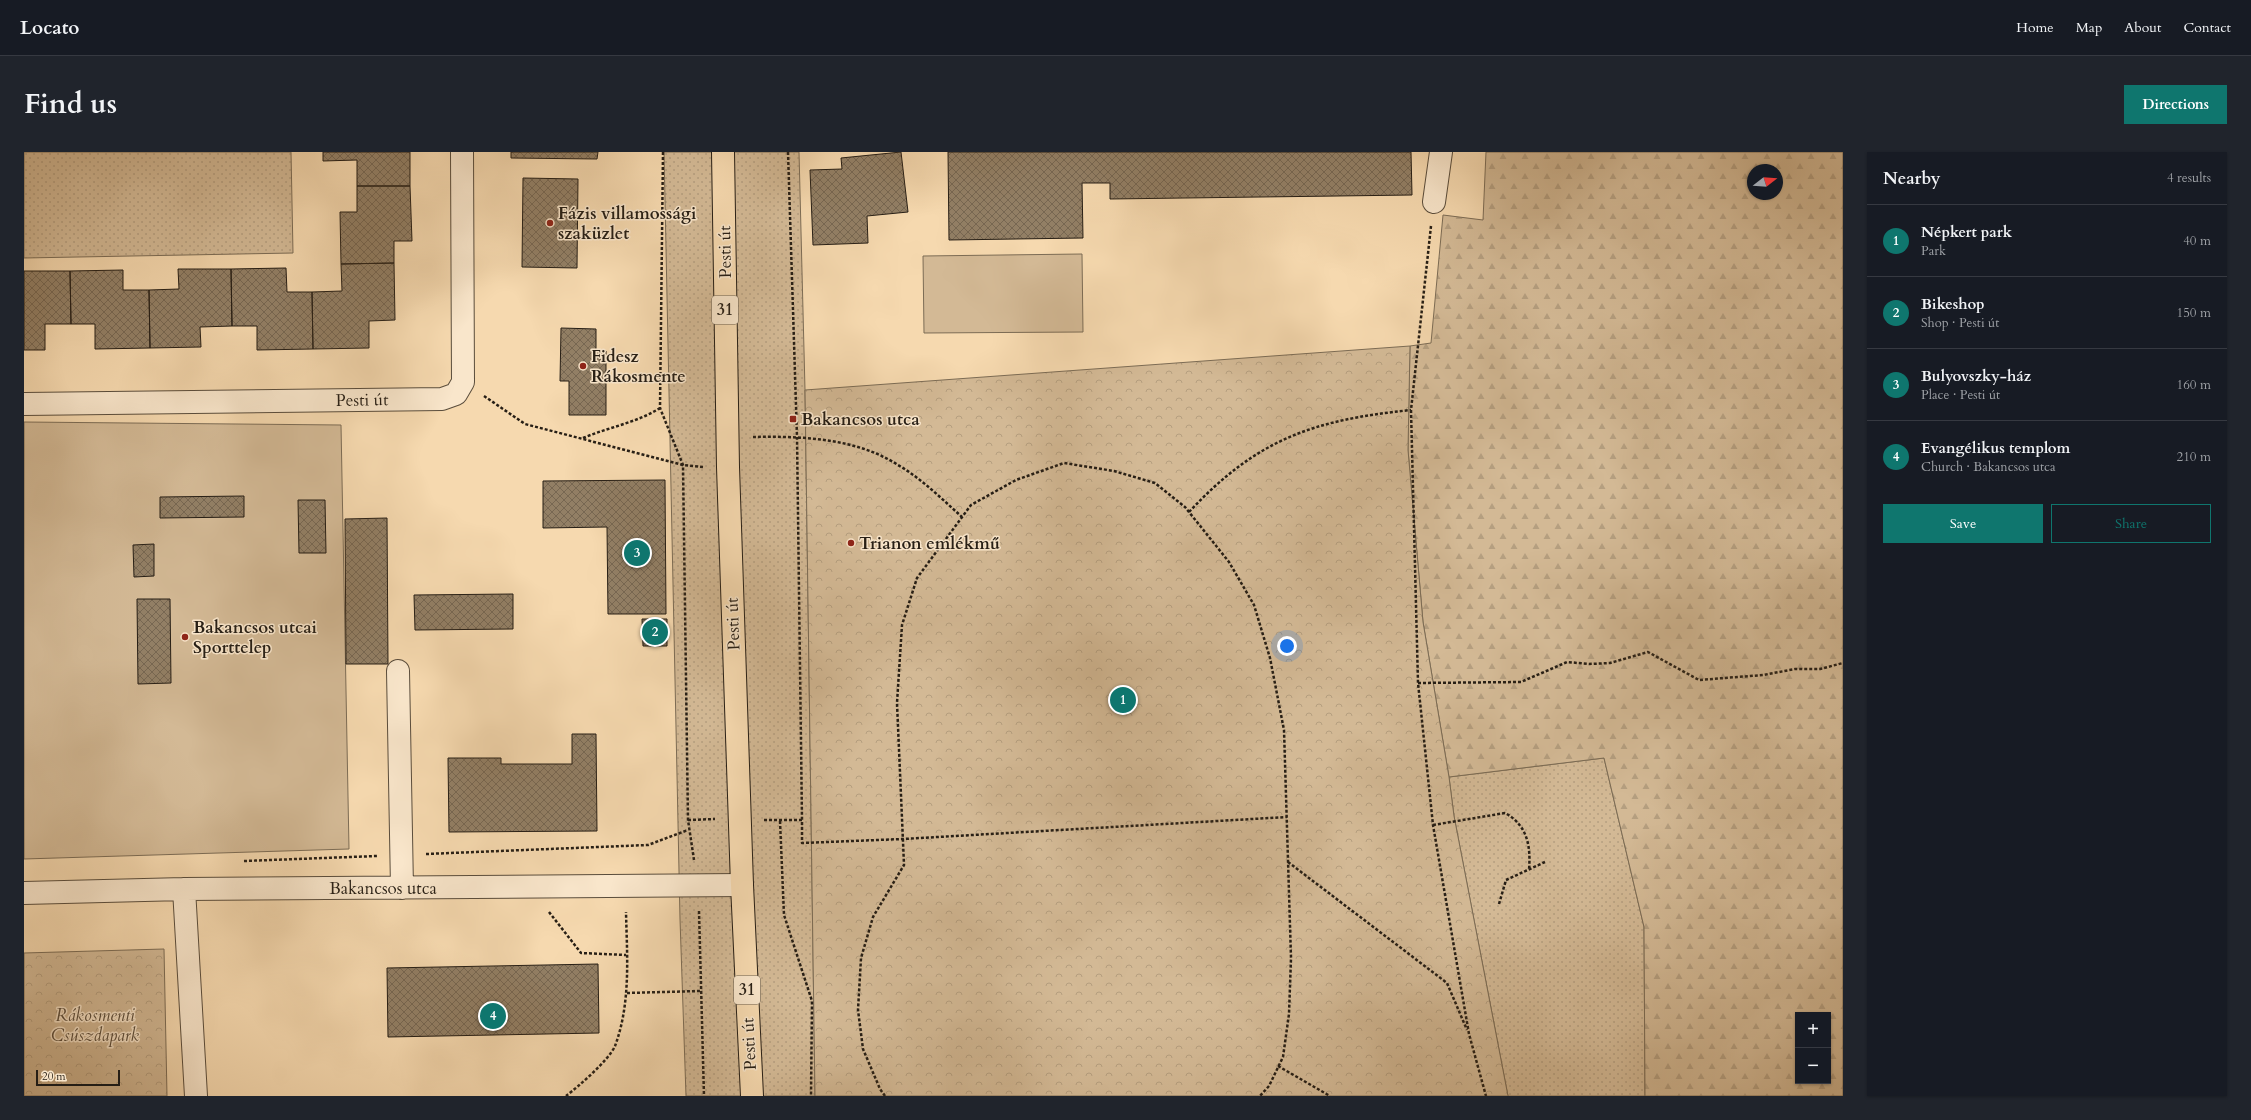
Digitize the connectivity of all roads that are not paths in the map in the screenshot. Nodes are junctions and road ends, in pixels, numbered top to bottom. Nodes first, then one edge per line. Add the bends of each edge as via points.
1 (462, 152) edge
2 (723, 152) edge
3 (1441, 152) edge
4 (1434, 202) road end
5 (24, 404) edge
6 (398, 671) dead end
7 (742, 884) junction
8 (402, 888) junction
9 (184, 889) junction
10 (24, 893) edge
11 (196, 1096) edge
12 (752, 1096) edge

1 - 5 street, Pesti út via 463,382 456,394 442,399
2 - 7 main road, Pesti út / 31 via 727,438
3 - 4 street
6 - 8 street
7 - 8 street, Bakancsos utca
7 - 12 main road, Pesti út / 31
8 - 9 street, Bakancsos utca
9 - 10 street, Bakancsos utca
9 - 11 street

